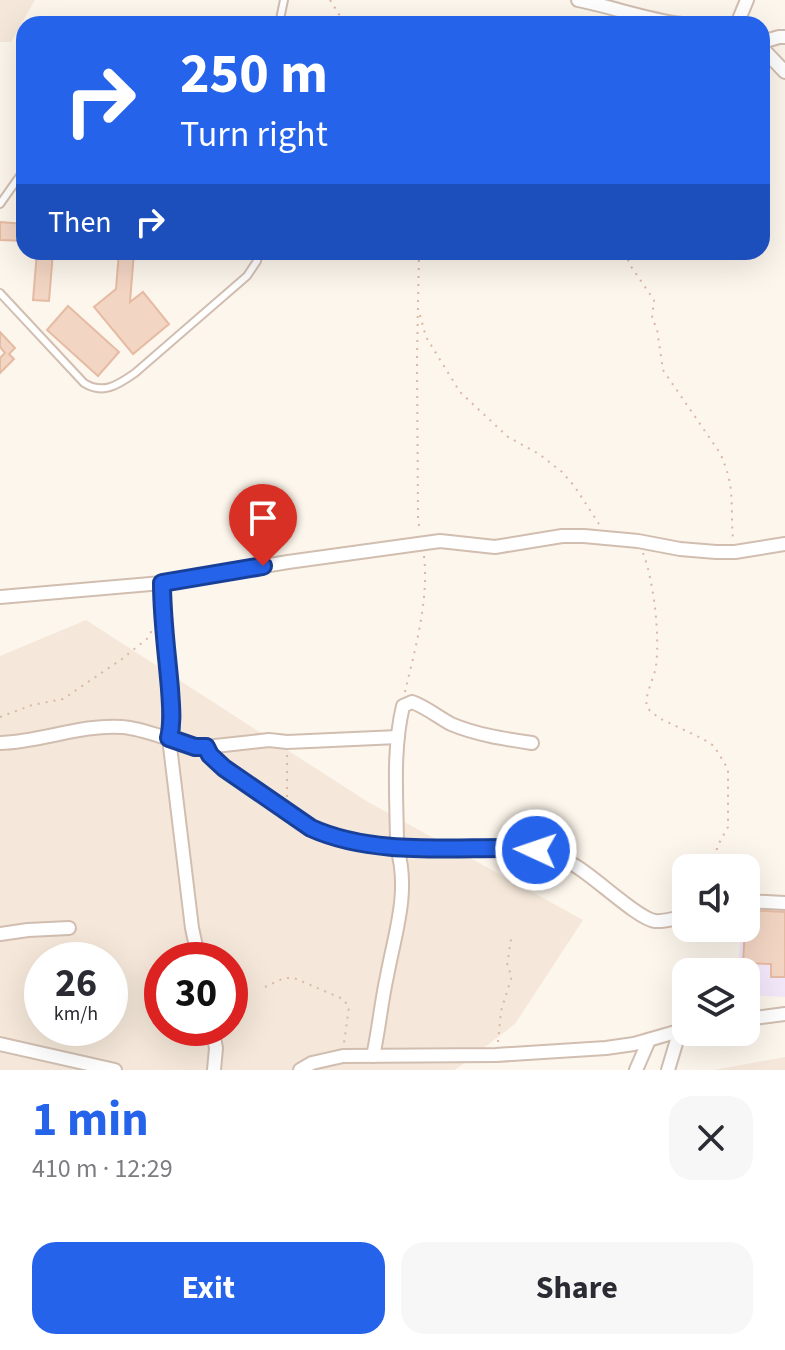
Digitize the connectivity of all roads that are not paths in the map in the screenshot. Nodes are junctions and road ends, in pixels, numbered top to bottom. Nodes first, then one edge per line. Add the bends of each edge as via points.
1 (578, 0) edge
2 (629, 16) edge
3 (770, 54) edge
4 (785, 72) edge
5 (16, 181) edge
6 (0, 204) edge
7 (256, 260) edge
8 (0, 293) edge
9 (785, 544) edge
10 (162, 583) junction
11 (0, 597) edge
12 (398, 737) junction
13 (169, 738) junction
14 (0, 743) edge
15 (532, 743) dead end
16 (206, 747) junction
17 (397, 848) junction
18 (760, 902) edge
19 (785, 903) edge
20 (672, 919) edge
21 (69, 928) dead end
22 (0, 934) edge
23 (195, 942) edge
24 (785, 1014) edge
25 (760, 1017) edge
26 (672, 1033) edge
27 (649, 1040) junction
28 (0, 1044) edge
29 (216, 1046) edge
30 (677, 1046) edge
31 (373, 1056) junction
32 (115, 1070) edge
33 (214, 1070) edge
34 (300, 1070) edge
35 (636, 1070) edge
36 (668, 1070) edge

1 - 2 street
3 - 4 street
5 - 6 lane
7 - 8 lane via 235,287 135,373 108,388 84,383
9 - 10 street via 735,552 608,537 562,536 495,547 440,541
10 - 11 street
10 - 13 street
12 - 15 street via 403,706 412,702 475,733
12 - 16 street
12 - 17 street
13 - 14 street via 110,727
13 - 16 street
13 - 23 street
16 - 17 street via 224,768 311,828
17 - 20 street via 542,851 585,871 651,920
17 - 31 street via 400,918
18 - 19 street
21 - 22 street
24 - 25 street
26 - 27 street
27 - 31 street via 496,1055
27 - 35 street
28 - 32 street
29 - 33 street
30 - 36 street
31 - 34 street via 343,1056

